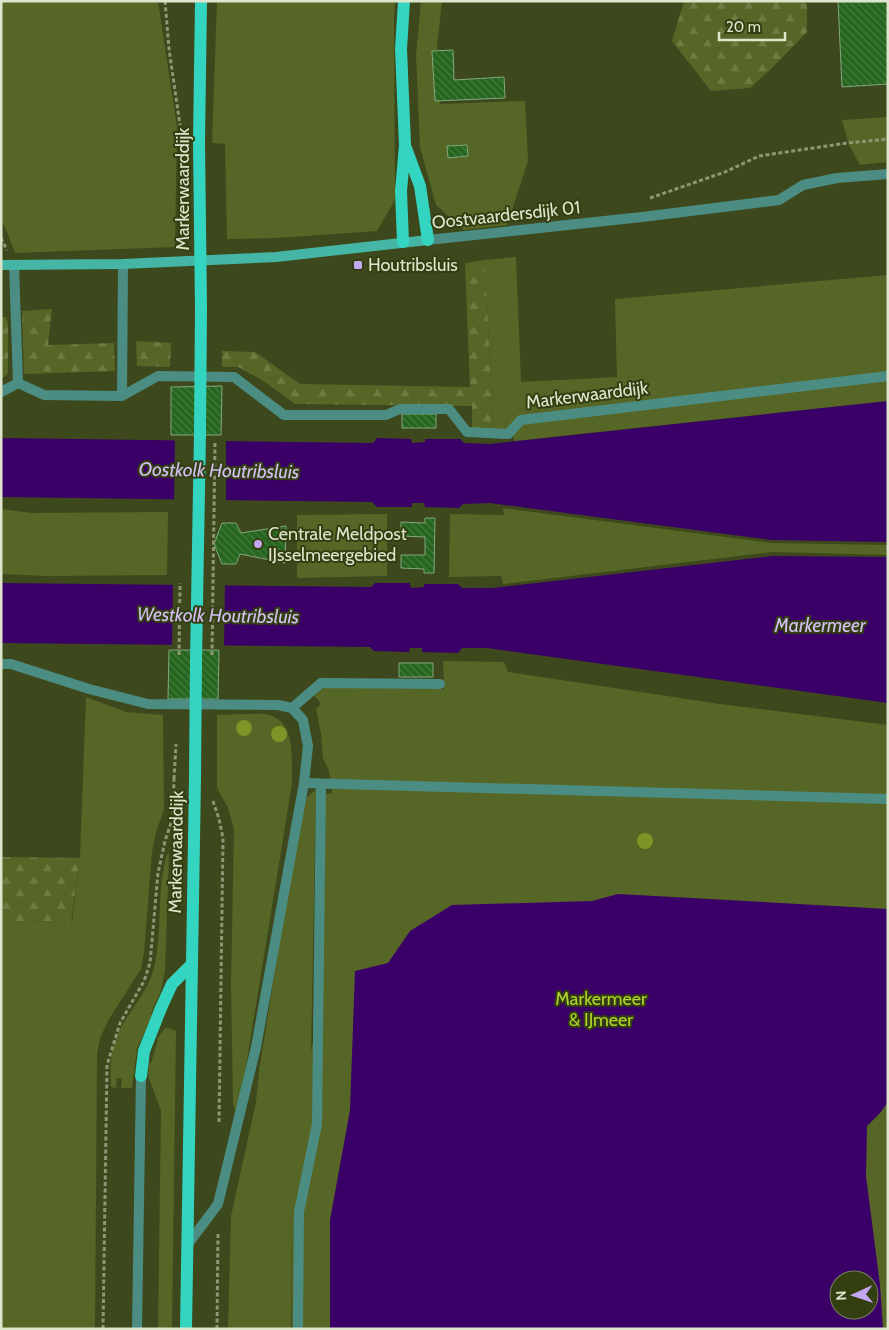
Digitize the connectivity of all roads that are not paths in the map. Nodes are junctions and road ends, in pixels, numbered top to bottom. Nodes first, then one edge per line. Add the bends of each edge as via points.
1 (201, 1) edge
2 (404, 1) edge
3 (405, 145) junction
4 (888, 174) edge
5 (428, 240) junction
6 (403, 242) junction
7 (123, 264) junction
8 (1, 265) edge
9 (14, 265) junction
10 (888, 376) edge
11 (18, 383) junction
12 (1, 392) edge
13 (122, 396) junction
14 (1, 664) edge
15 (440, 684) dead end
16 (292, 708) junction
17 (304, 783) junction
18 (322, 784) junction
19 (888, 799) edge
20 (191, 965) junction
21 (141, 1076) joint
22 (188, 1244) junction
23 (138, 1329) edge
24 (186, 1329) edge
25 (298, 1329) edge

1 - 20 main road, Markerwaarddijk, bridge via 201,327
2 - 3 main road via 401,49
3 - 5 main road via 420,186
3 - 6 main road via 401,191
4 - 5 street, Oostvaardersdijk 01 via 803,184 778,200
5 - 6 street, Oostvaardersdijk 01
6 - 7 street, Oostvaardersdijk 01 via 276,257
7 - 9 street, Oostvaardersdijk 01
7 - 13 street
8 - 9 street, Oostvaardersdijk 01
9 - 11 street
10 - 13 street, Markerwaarddijk via 521,420 508,434 467,432 449,409 400,409 386,415 284,415 234,377 158,376
11 - 12 street
11 - 13 street via 44,396
14 - 16 street via 11,664 148,704 278,705
15 - 16 street via 321,682
16 - 17 street via 302,720 308,746
17 - 18 street
17 - 22 street via 256,1047 218,1204
18 - 19 street
18 - 25 street via 317,1124 299,1212
20 - 21 main road via 172,984 164,1000 144,1051
20 - 22 main road, Markerwaarddijk
21 - 23 street
22 - 24 main road, Markerwaarddijk

